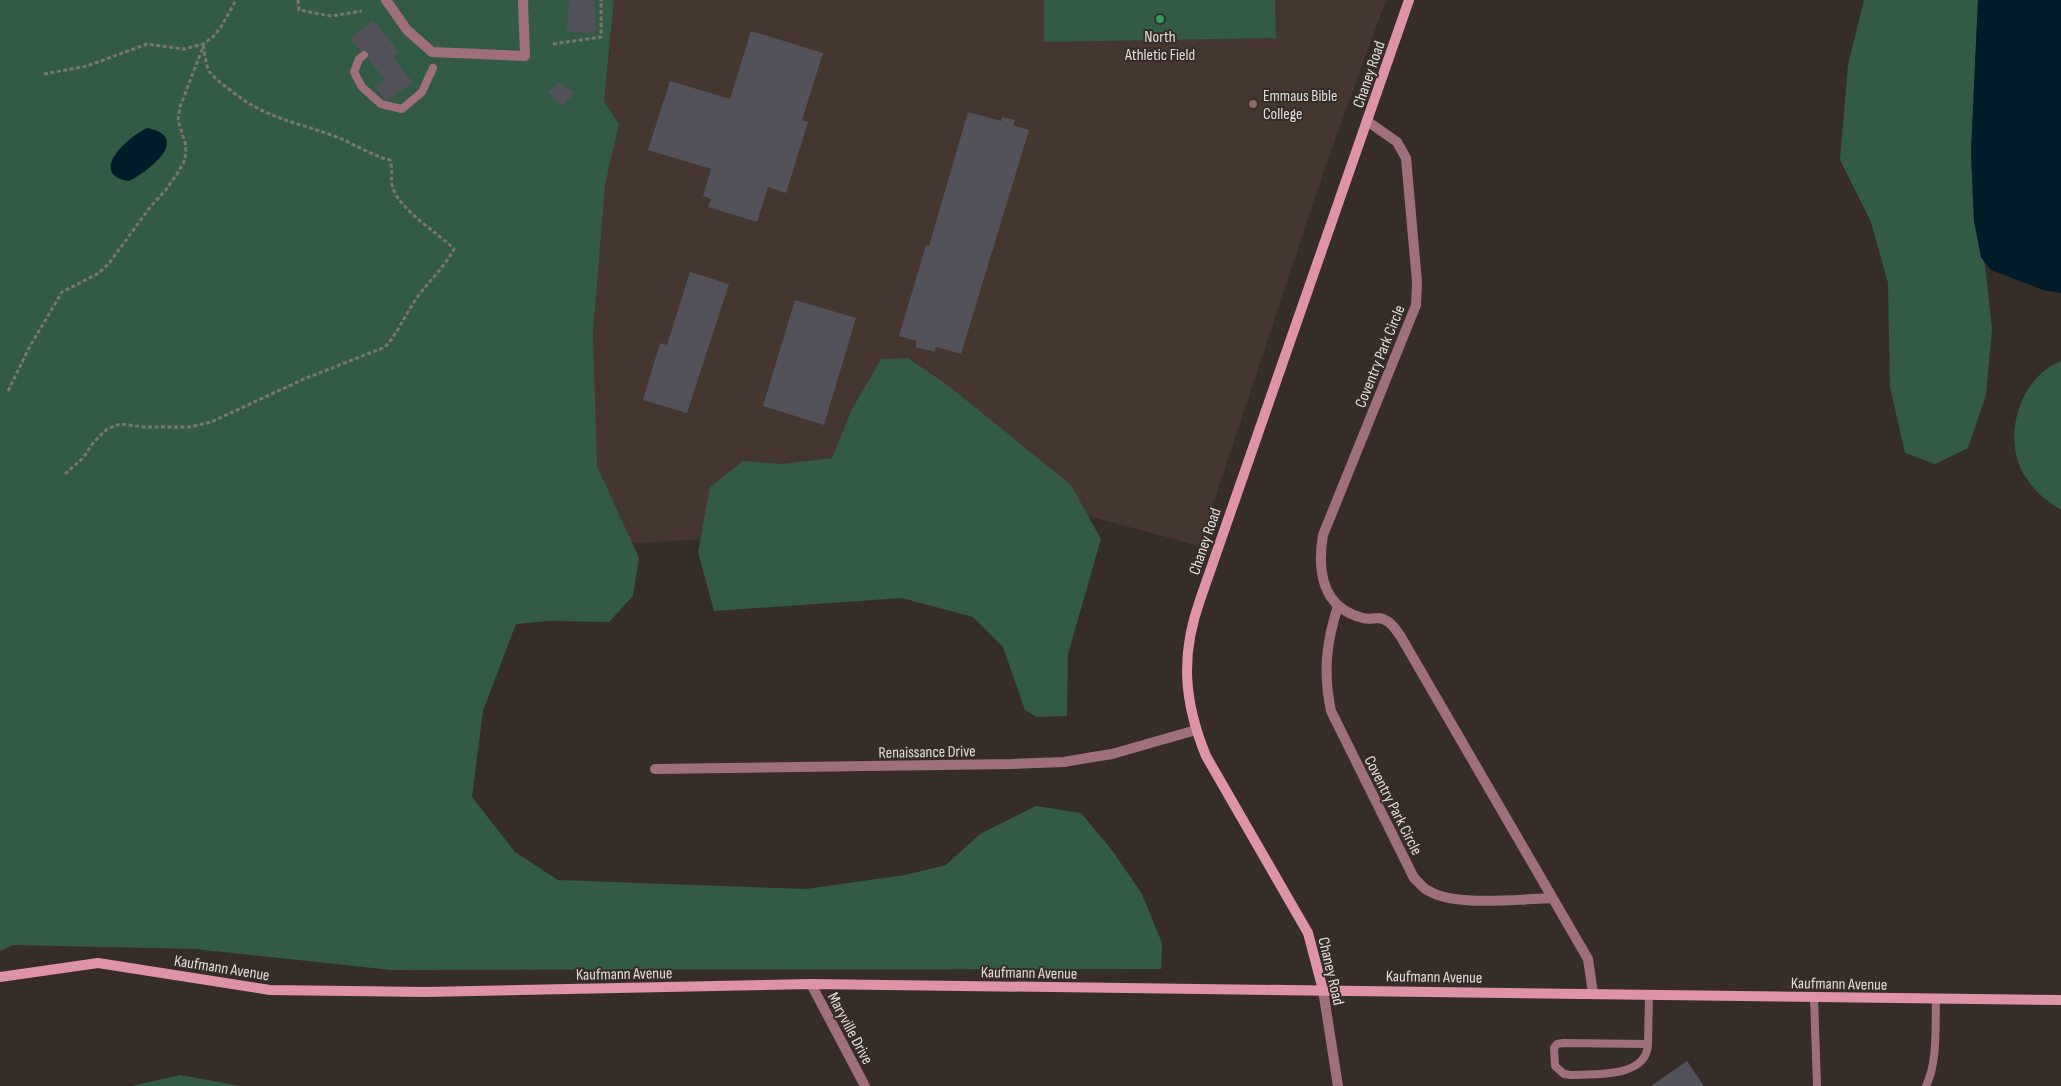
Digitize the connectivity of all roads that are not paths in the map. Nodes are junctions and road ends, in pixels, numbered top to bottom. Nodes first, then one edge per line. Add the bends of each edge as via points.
1 (386, 0) edge
2 (522, 0) edge
3 (1409, 0) edge
4 (364, 55) dead end
5 (433, 68) dead end
6 (1367, 121) junction
7 (1338, 606) junction
8 (1196, 730) junction
9 (655, 770) dead end
10 (1552, 898) junction
11 (0, 977) edge
12 (811, 984) junction
13 (1323, 990) junction
14 (1593, 993) junction
15 (1649, 994) junction
16 (1814, 997) junction
17 (1936, 1000) junction
18 (2061, 1000) edge
19 (1648, 1044) junction
20 (865, 1086) edge
21 (1338, 1086) edge
22 (1817, 1086) edge
23 (1926, 1086) edge

1 - 2 street via 408,30 432,52 525,56
3 - 6 main road, Chaney Road
4 - 5 lane via 354,72 362,87 381,104 402,109 422,92
6 - 7 street, Coventry Park Circle via 1397,142 1406,158 1417,289 1416,305 1323,535 1320,553 1324,584
6 - 8 main road, Chaney Road via 1194,616 1188,640 1186,673 1189,705
7 - 10 street, Coventry Park Circle via 1365,619 1380,618 1392,623
7 - 10 street, Coventry Park Circle via 1329,635 1326,688 1331,711 1414,878 1429,892 1456,899
8 - 9 street, Renaissance Drive via 1112,754 1064,762
8 - 13 main road, Chaney Road via 1206,756 1308,933
10 - 14 street, Coventry Park Circle via 1588,959
11 - 12 main road, Kaufmann Avenue via 98,963 270,990 425,992
12 - 13 main road, Kaufmann Avenue
12 - 20 street, Maryville Drive
13 - 14 main road, Kaufmann Avenue
13 - 21 street, Chaney Road
14 - 15 main road, Kaufmann Avenue
15 - 16 main road, Kaufmann Avenue
15 - 19 lane
16 - 17 main road, Kaufmann Avenue
16 - 22 lane
17 - 18 main road, Kaufmann Avenue
17 - 23 lane via 1932,1069
19 - 19 lane via 1644,1058 1621,1072 1571,1075 1564,1074 1555,1066 1554,1048 1563,1042

